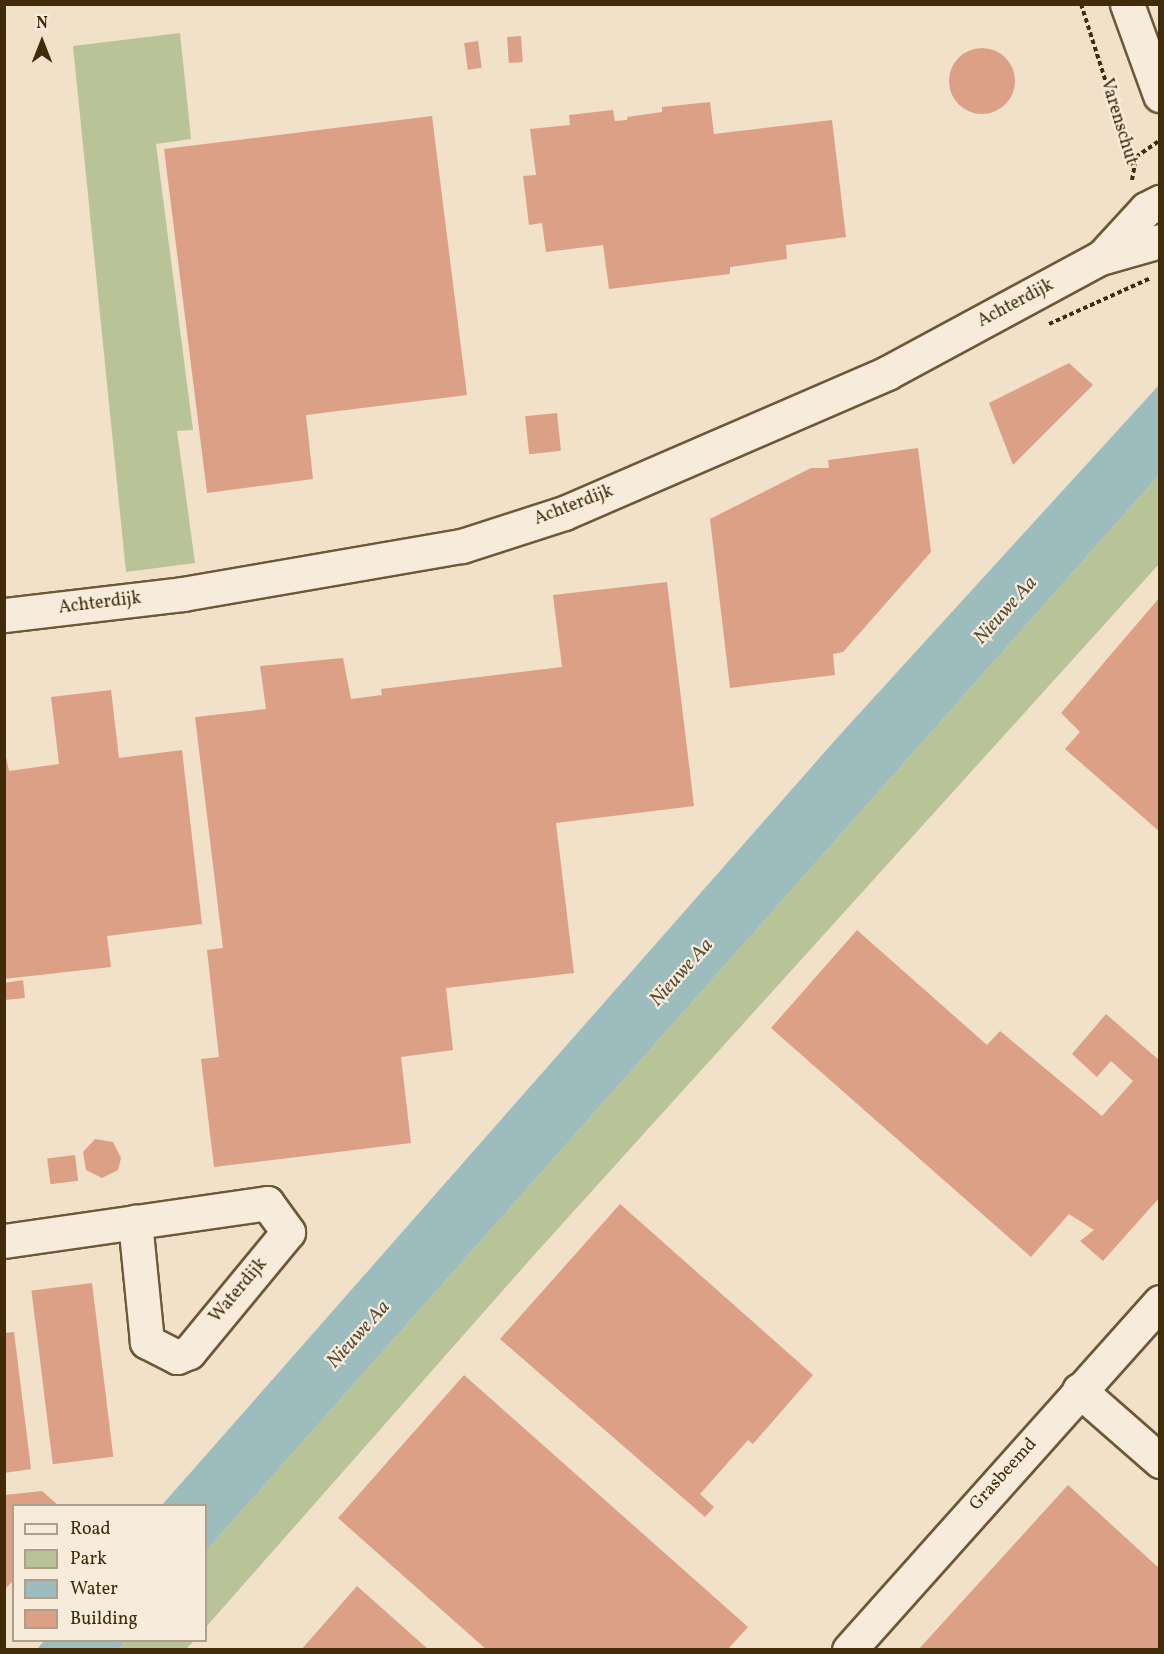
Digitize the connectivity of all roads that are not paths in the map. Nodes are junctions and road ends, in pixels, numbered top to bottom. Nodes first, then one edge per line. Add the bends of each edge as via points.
1 (1127, 4) edge
2 (1160, 95) edge
3 (1153, 206) edge
4 (1160, 241) edge
5 (1101, 258) junction
6 (4, 615) edge
7 (135, 1222) junction
8 (4, 1241) edge
9 (1160, 1302) edge
10 (1079, 1390) junction
11 (1160, 1461) edge
12 (849, 1650) edge

1 - 2 street
3 - 5 street, Achterdijk
4 - 5 street, Achterdijk
5 - 6 street, Achterdijk via 887,373 564,513 462,546 183,594
7 - 7 street, Waterdijk via 267,1203 288,1232 189,1352 177,1357 147,1342
7 - 8 street, Waterdijk
9 - 10 street, Grasbeemd
10 - 11 street
10 - 12 street, Grasbeemd

